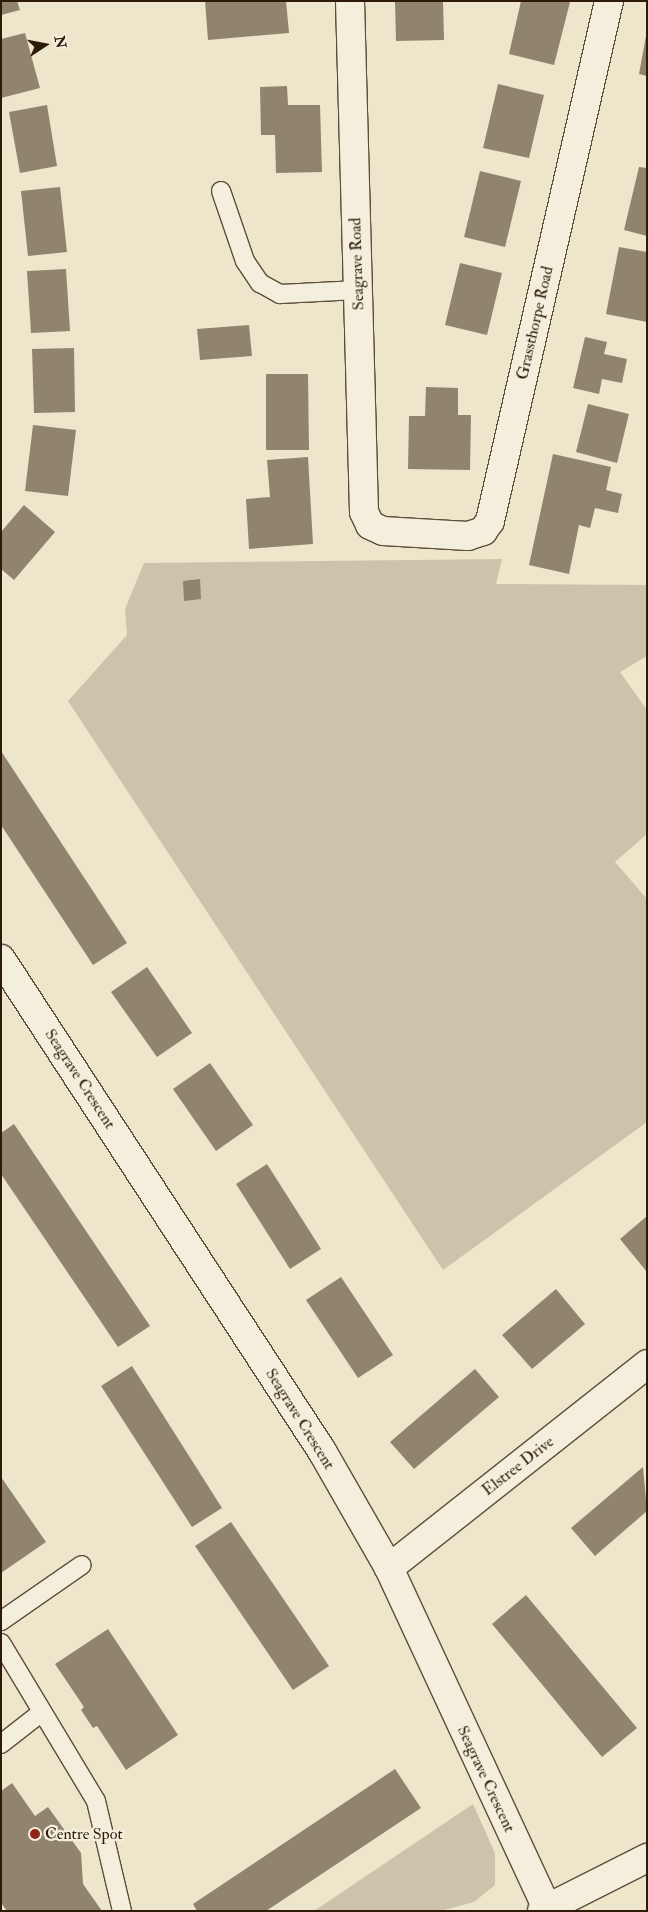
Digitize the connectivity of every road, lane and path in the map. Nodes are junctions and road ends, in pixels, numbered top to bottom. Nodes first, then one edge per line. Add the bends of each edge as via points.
1 (350, 1) edge
2 (609, 1) edge
3 (221, 191) dead end
4 (358, 290) junction
5 (370, 525) joint
6 (1, 959) edge
7 (647, 1364) edge
8 (82, 1565) dead end
9 (389, 1568) junction
10 (1, 1621) edge
11 (1, 1643) edge
12 (42, 1712) junction
13 (1, 1744) edge
14 (647, 1858) edge
15 (544, 1910) edge
16 (122, 1911) edge

1 - 4 street, Seagrave Road
2 - 5 street, Grassthorpe Road via 490,521 483,531 468,536 383,531
3 - 4 lane via 245,261 260,283 280,294
4 - 5 street, Seagrave Road via 364,512
6 - 9 street, Seagrave Crescent via 322,1451
7 - 9 street, Elstree Drive
8 - 10 lane
9 - 15 street, Seagrave Crescent
11 - 12 lane
12 - 13 lane
12 - 16 lane via 96,1801
14 - 15 street

